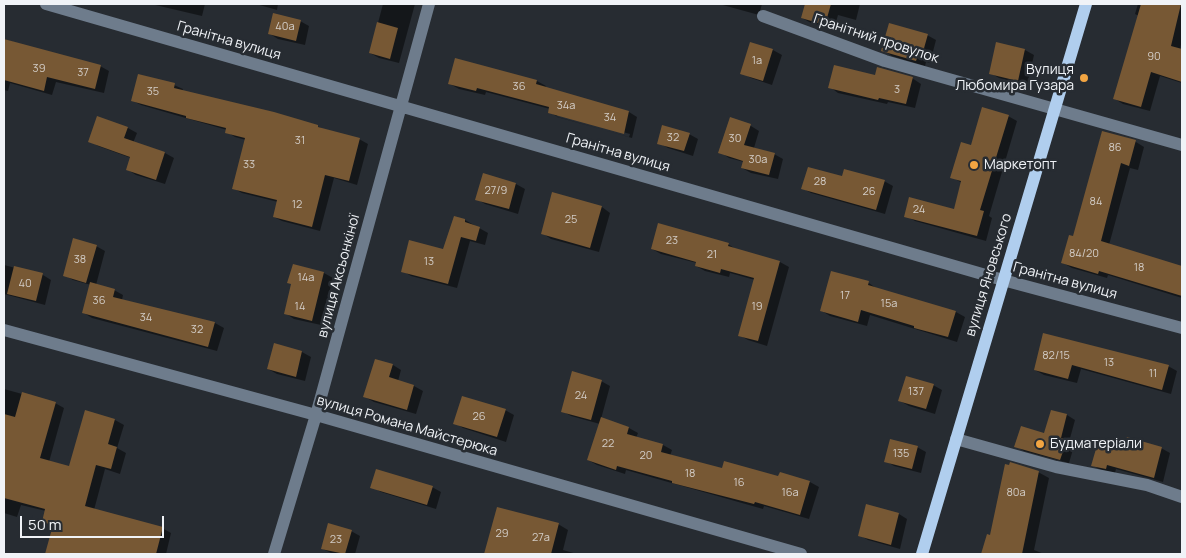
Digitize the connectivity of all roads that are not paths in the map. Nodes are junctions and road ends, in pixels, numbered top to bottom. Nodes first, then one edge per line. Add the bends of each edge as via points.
1 (46, 4) edge
2 (429, 4) edge
3 (1086, 4) edge
4 (763, 16) dead end
5 (401, 106) junction
6 (1054, 109) junction
7 (1182, 144) edge
8 (1003, 280) junction
9 (1182, 328) edge
10 (4, 330) edge
11 (316, 416) junction
12 (956, 439) junction
13 (1182, 497) edge
14 (274, 554) edge
15 (801, 554) edge
16 (922, 554) edge

1 - 5 street, Гранітна вулиця
2 - 5 street, вулиця Аксьонкіної
3 - 6 main road, вулиця Яновського
4 - 6 street, Гранітний провулок via 885,61
5 - 8 street, Гранітна вулиця
5 - 11 street, вулиця Аксьонкіної
6 - 7 street, Гранітний провулок
6 - 8 main road, вулиця Яновського
8 - 9 street, Гранітна вулиця
8 - 12 main road, вулиця Яновського
10 - 11 street, вулиця Романа Майстерюка
11 - 14 street, вулиця Аксьонкіної
11 - 15 street, вулиця Романа Майстерюка
12 - 13 street via 1056,467 1147,485
12 - 16 main road, вулиця Яновського

